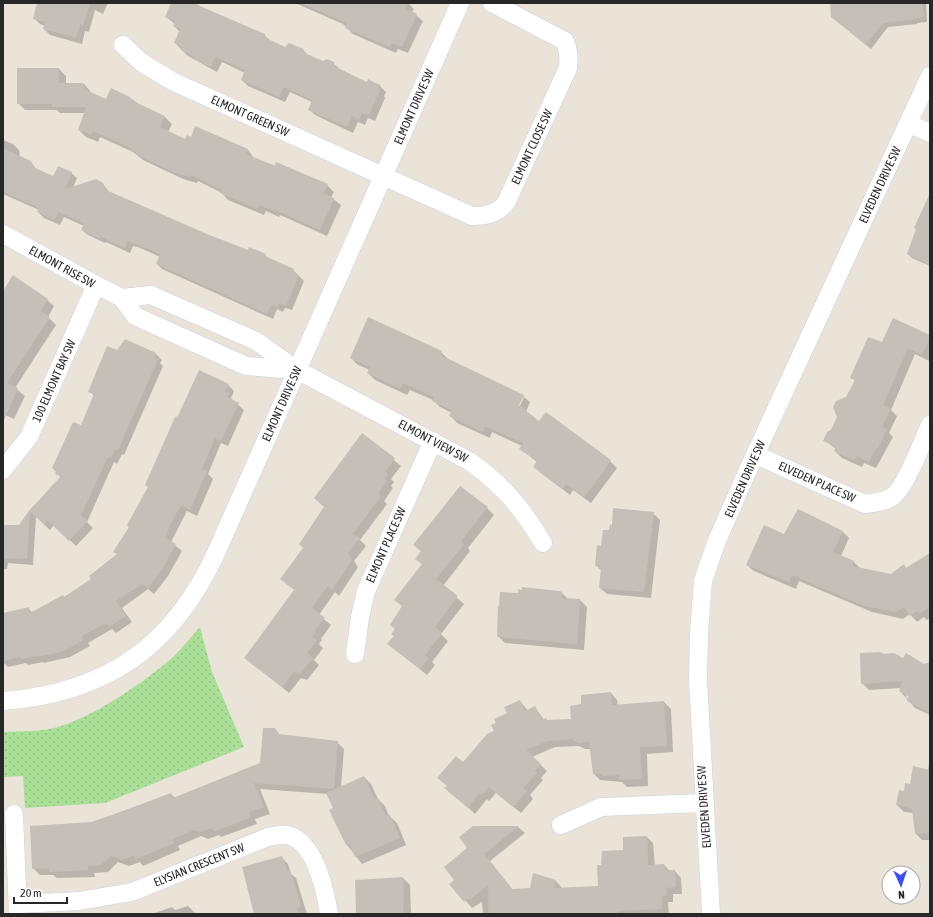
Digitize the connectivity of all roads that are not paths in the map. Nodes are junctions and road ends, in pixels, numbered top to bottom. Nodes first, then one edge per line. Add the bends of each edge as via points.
1 (460, 3) edge
2 (492, 3) edge
3 (123, 45) dead end
4 (930, 76) edge
5 (909, 124) junction
6 (930, 133) edge
7 (384, 175) junction
8 (3, 234) edge
9 (96, 286) junction
10 (122, 298) junction
11 (203, 317) junction
12 (192, 342) junction
13 (297, 370) junction
14 (930, 425) edge
15 (433, 441) junction
16 (756, 455) junction
17 (3, 470) edge
18 (543, 543) dead end
19 (355, 654) dead end
20 (3, 701) edge
21 (704, 803) junction
22 (14, 814) dead end
23 (562, 825) dead end
24 (18, 909) edge
25 (329, 914) edge
26 (710, 914) edge

1 - 7 street, ELMONT DRIVE SW
2 - 7 street, ELMONT CLOSE SW via 565,41 569,51 568,68 506,203 499,211 490,215 472,216
3 - 7 street, ELMONT GREEN SW via 141,62 172,81
4 - 5 street, ELVEDEN DRIVE SW
5 - 6 street
5 - 16 street, ELVEDEN DRIVE SW
7 - 13 street, ELMONT DRIVE SW
8 - 9 street, ELMONT RISE SW
9 - 10 street, ELMONT RISE SW
9 - 17 street, 100 ELMONT BAY SW via 29,437
10 - 11 street via 151,295
10 - 12 street, ELMONT RISE SW via 135,316
11 - 12 street
11 - 13 street via 256,341
12 - 13 street, ELMONT RISE SW via 246,366
13 - 15 street, ELMONT VIEW SW
13 - 20 street, ELMONT DRIVE SW via 205,577 166,632 138,655 90,683 35,698
14 - 16 street, ELVEDEN PLACE SW via 902,487 894,496 874,503 865,504
15 - 18 street, ELMONT VIEW SW via 469,461 500,486 527,516
15 - 19 street, ELMONT PLACE SW via 366,591
16 - 21 street, ELVEDEN DRIVE SW via 716,543 704,581 699,618 698,680
21 - 23 street via 601,807
21 - 26 street, ELVEDEN DRIVE SW
22 - 24 street, ELYSIAN CRESCENT SW
24 - 25 street, ELYSIAN CRESCENT SW via 132,892 268,837 287,836 307,847 318,873

